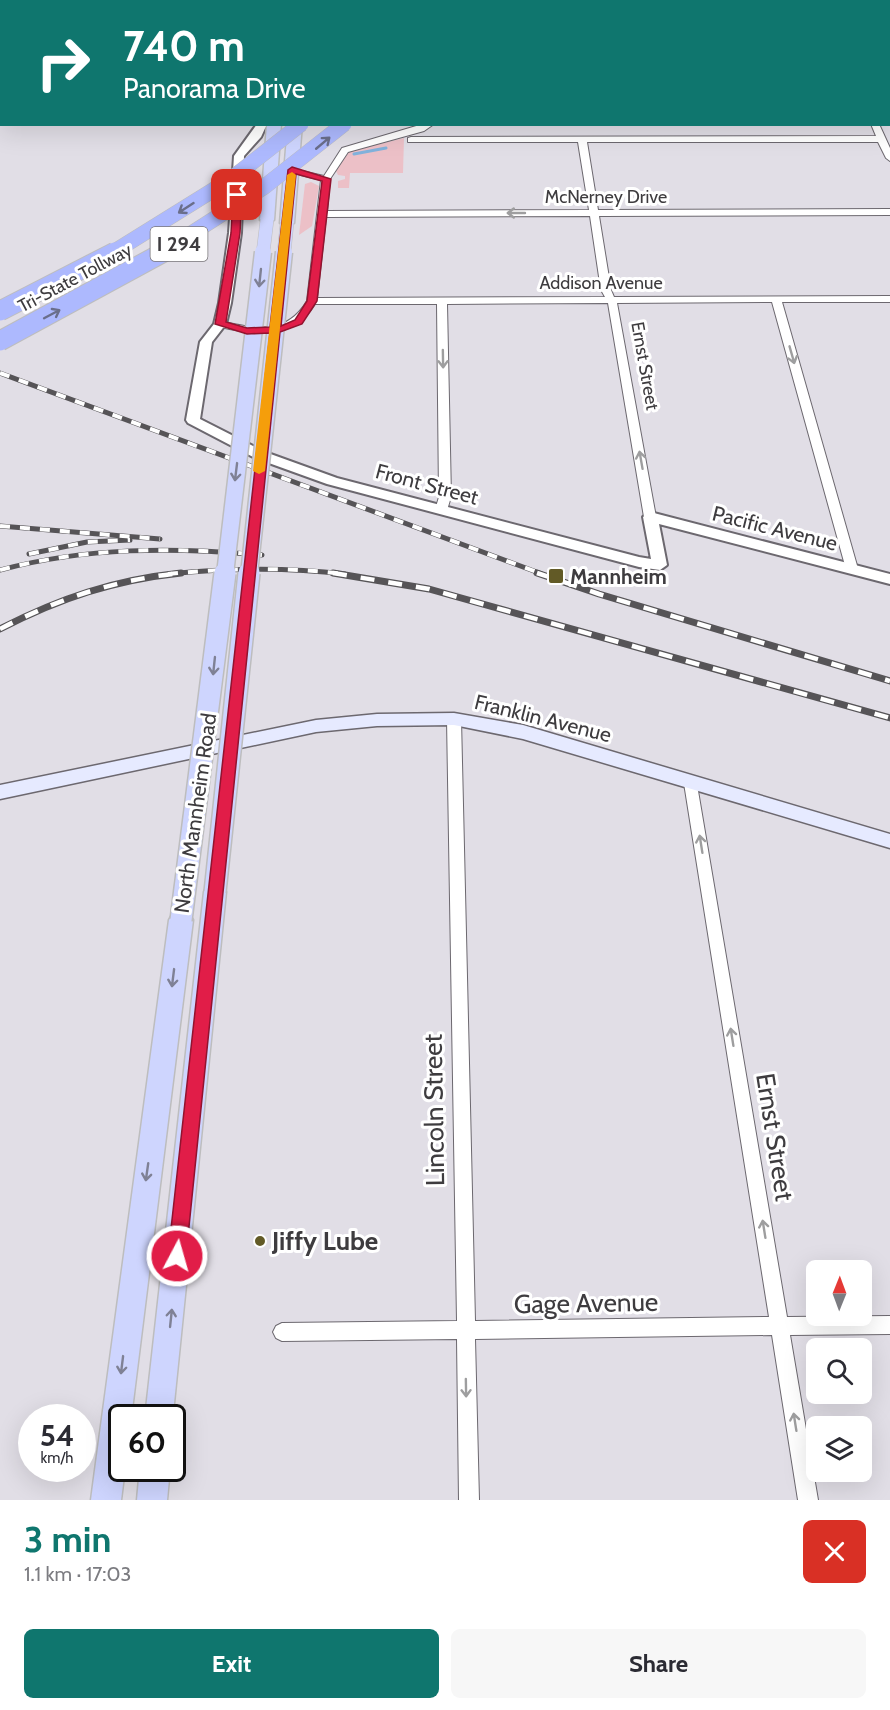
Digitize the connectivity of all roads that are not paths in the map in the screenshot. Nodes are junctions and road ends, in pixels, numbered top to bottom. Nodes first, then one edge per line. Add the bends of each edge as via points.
1 (261, 126) edge
2 (274, 126) edge
3 (295, 126) edge
4 (299, 126) edge
5 (342, 126) edge
6 (427, 126) edge
7 (876, 126) edge
8 (882, 139) junction
9 (411, 140) dead end
10 (582, 140) junction
11 (273, 145) junction
12 (239, 156) junction
13 (890, 158) edge
14 (292, 170) junction
15 (326, 179) junction
16 (890, 212) edge
17 (595, 213) junction
18 (323, 214) junction
19 (890, 298) edge
20 (776, 299) junction
21 (611, 300) junction
22 (312, 301) junction
23 (442, 301) junction
24 (0, 311) edge
25 (220, 324) junction
26 (0, 340) edge
27 (441, 510) junction
28 (651, 517) junction
29 (660, 565) joint
30 (852, 569) junction
31 (890, 579) edge
32 (454, 719) junction
33 (691, 783) junction
34 (0, 792) edge
35 (890, 841) edge
36 (890, 1325) edge
37 (780, 1326) junction
38 (464, 1330) junction
39 (282, 1332) dead end
40 (161, 1404) edge
41 (154, 1482) edge
42 (106, 1500) edge
43 (152, 1500) edge
44 (469, 1500) edge
45 (808, 1500) edge

1 - 12 street via 257,138
2 - 11 main road, North Mannheim Road
3 - 14 main road, North Mannheim Road
4 -> 24 highway, Tri-State Tollway / I 294, bridge via 263,157 170,219
26 -> 5 highway, Tri-State Tollway / I 294, bridge via 120,278 225,215 280,177
6 - 15 street via 345,150
7 - 8 street
8 - 10 street
8 - 13 street
9 - 10 street
10 - 17 street, Ernst Street
11 - 12 street via 254,146
11 -> 42 main road, North Mannheim Road, bridge via 211,694
12 - 25 street via 236,233
14 - 15 street
40 -> 14 main road, North Mannheim Road, bridge
15 - 18 street
16 - 17 street, McNerney Drive
17 -> 18 street, McNerney Drive
17 - 21 street, Ernst Street via 606,290
18 - 22 street
19 - 20 street, Addison Avenue
20 - 21 street, Addison Avenue
20 -> 30 street
21 - 23 street, Addison Avenue
28 -> 21 street, Ernst Street
22 - 23 street, Addison Avenue
22 - 25 street via 298,322 283,329 247,331
23 -> 27 street via 445,497
25 - 27 street, Front Street via 206,342 193,420 223,440 283,465
27 - 29 street, Front Street
28 - 29 street, Ernst Street
28 - 30 street, Pacific Avenue
30 - 31 street, Pacific Avenue
32 - 33 main road, Franklin Avenue via 523,732
32 - 34 main road, Franklin Avenue via 316,726
32 - 38 street, Lincoln Street
33 - 35 main road, Franklin Avenue
37 -> 33 street, Ernst Street
36 - 37 street, Gage Avenue
37 - 38 street, Gage Avenue
45 -> 37 street, Ernst Street
38 - 39 street, Gage Avenue
38 -> 44 street, Lincoln Street
41 - 43 main road

